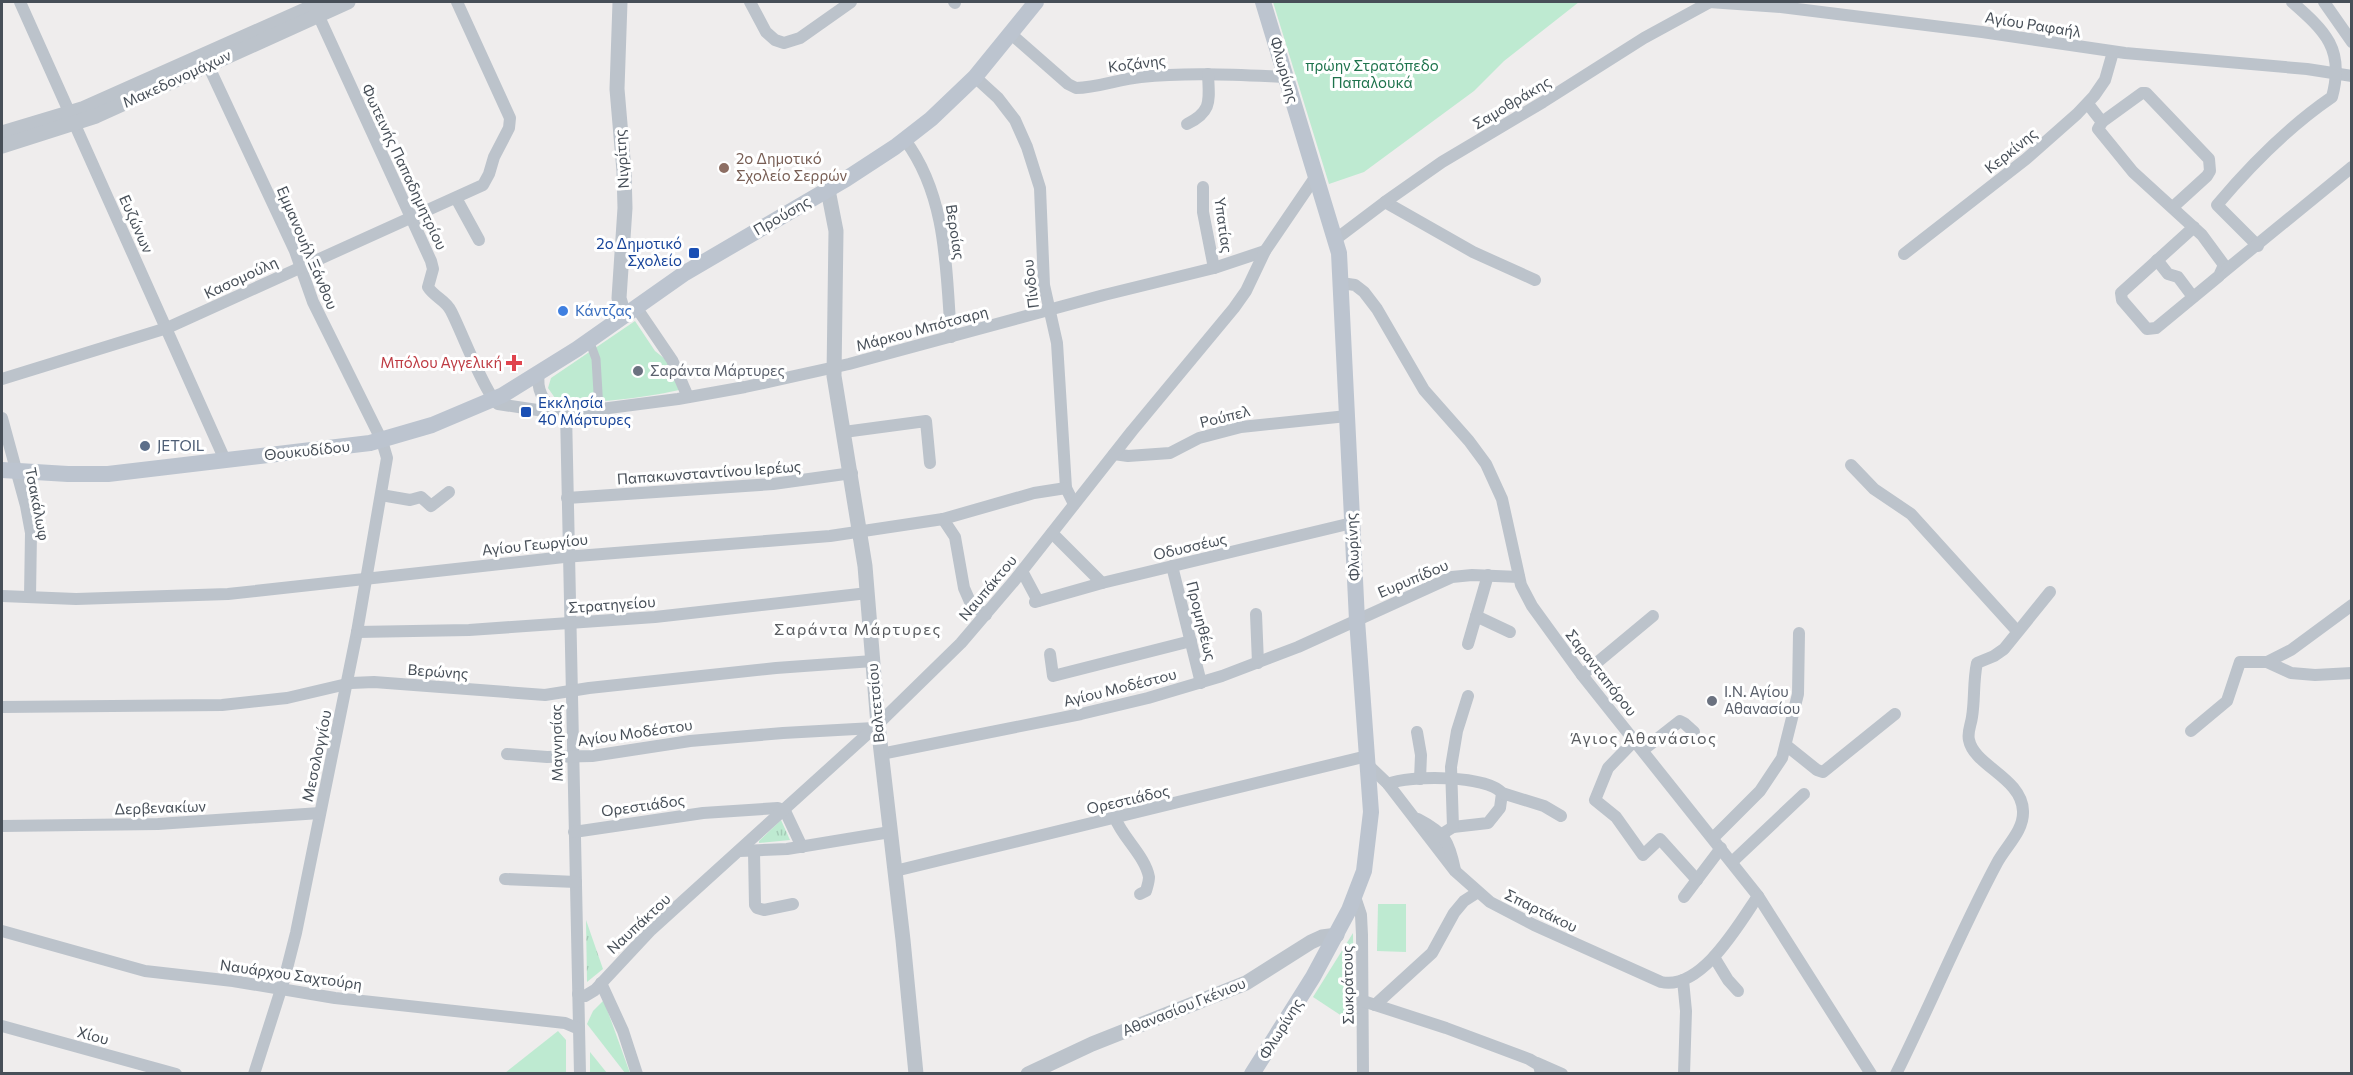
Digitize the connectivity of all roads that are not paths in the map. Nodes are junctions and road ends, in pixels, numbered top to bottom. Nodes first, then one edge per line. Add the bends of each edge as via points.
1 (20, 2) edge
2 (348, 2) edge
3 (457, 2) edge
4 (620, 2) edge
5 (750, 2) edge
6 (851, 2) edge
7 (1036, 2) edge
8 (1263, 2) edge
9 (1709, 2) edge
10 (2292, 2) edge
11 (2324, 2) edge
12 (1744, 3) edge
13 (318, 7) edge
14 (1011, 34) junction
15 (2352, 42) edge
16 (2112, 52) junction
17 (208, 65) junction
18 (2335, 73) junction
19 (1208, 74) junction
20 (2352, 76) edge
21 (975, 77) junction
22 (1286, 77) junction
23 (2088, 104) junction
24 (72, 119) junction
25 (2102, 122) junction
26 (1187, 124) dead end
27 (2, 133) edge
28 (905, 140) junction
29 (2, 146) edge
30 (2352, 168) edge
31 (1316, 176) junction
32 (1203, 187) dead end
33 (828, 190) junction
34 (456, 198) junction
35 (1385, 202) junction
36 (2173, 207) junction
37 (411, 218) junction
38 (2194, 226) junction
39 (1336, 239) junction
40 (479, 240) dead end
41 (2258, 246) junction
42 (1265, 251) junction
43 (1904, 254) dead end
44 (2157, 260) junction
45 (300, 268) junction
46 (1214, 268) junction
47 (2221, 274) junction
48 (1535, 280) dead end
49 (1341, 283) junction
50 (2193, 297) junction
51 (1048, 310) junction
52 (630, 311) junction
53 (167, 328) junction
54 (951, 337) junction
55 (589, 339) junction
56 (834, 368) junction
57 (539, 373) junction
58 (2, 380) edge
59 (688, 397) junction
60 (494, 400) junction
61 (599, 410) junction
62 (562, 412) junction
63 (1347, 416) junction
64 (2, 418) edge
65 (844, 432) junction
66 (382, 441) junction
67 (1114, 454) junction
68 (225, 460) junction
69 (930, 463) dead end
70 (1851, 465) dead end
71 (9, 471) edge
72 (852, 473) junction
73 (1066, 488) junction
74 (448, 492) dead end
75 (381, 495) junction
76 (567, 498) junction
77 (1074, 504) junction
78 (943, 519) junction
79 (1352, 523) junction
80 (861, 532) junction
81 (1052, 533) junction
82 (568, 557) junction
83 (1172, 566) junction
84 (1022, 571) junction
85 (1488, 575) junction
86 (1519, 577) junction
87 (367, 579) junction
88 (1102, 583) junction
89 (2049, 592) dead end
90 (868, 593) junction
91 (2, 596) edge
92 (30, 597) junction
93 (2352, 605) edge
94 (1256, 614) dead end
95 (986, 615) junction
96 (1476, 616) junction
97 (1653, 616) dead end
98 (1357, 620) junction
99 (570, 624) junction
100 (2018, 631) junction
101 (357, 632) junction
102 (1510, 632) dead end
103 (1798, 633) dead end
104 (1191, 641) junction
105 (1468, 644) dead end
106 (1050, 654) dead end
107 (873, 662) junction
108 (2267, 662) junction
109 (1258, 663) junction
110 (2352, 673) edge
111 (1582, 675) junction
112 (1201, 683) junction
113 (347, 684) junction
114 (571, 691) junction
115 (1468, 696) dead end
116 (2, 707) edge
117 (1894, 714) dead end
118 (876, 727) junction
119 (2191, 731) dead end
120 (1417, 732) dead end
121 (1694, 732) dead end
122 (1639, 745) junction
123 (1787, 746) junction
124 (507, 754) dead end
125 (881, 754) junction
126 (572, 757) junction
127 (1368, 761) junction
128 (1420, 779) junction
129 (1451, 780) junction
130 (1388, 784) junction
131 (1502, 793) junction
132 (1804, 794) dead end
133 (785, 811) junction
134 (320, 813) junction
135 (1561, 816) dead end
136 (1413, 817) junction
137 (1115, 818) junction
138 (2, 826) edge
139 (1453, 826) junction
140 (574, 832) junction
141 (890, 832) junction
142 (1442, 834) junction
143 (1713, 837) junction
144 (802, 847) junction
145 (1721, 848) junction
146 (740, 851) junction
147 (754, 852) junction
148 (1731, 862) junction
149 (895, 871) junction
150 (1455, 871) junction
151 (505, 879) dead end
152 (1697, 880) junction
153 (576, 882) junction
154 (1478, 892) junction
155 (1140, 894) dead end
156 (1758, 896) junction
157 (1355, 897) junction
158 (1684, 897) dead end
159 (792, 904) dead end
160 (2, 931) edge
161 (1336, 935) junction
162 (1714, 957) junction
163 (1683, 980) junction
164 (602, 983) junction
165 (281, 990) junction
166 (1738, 991) dead end
167 (578, 994) junction
168 (1369, 1003) junction
169 (2, 1026) edge
170 (579, 1029) junction
171 (1539, 1068) edge
172 (177, 1074) edge
173 (254, 1074) edge
174 (580, 1074) edge
175 (637, 1074) edge
176 (916, 1074) edge
177 (1028, 1074) edge
178 (1252, 1074) edge
179 (1363, 1074) edge
180 (1562, 1074) edge
181 (1684, 1074) edge
182 (1871, 1074) edge
183 (1896, 1074) edge

1 - 24 street, Ευζώνων
2 - 13 street, Μακεδονομάχων
3 - 34 street, Κασομούλη via 510,118 485,183
4 - 52 street, Νιγρίτης via 616,72 625,190 619,298
5 - 6 street via 769,35 778,42 791,42
7 - 14 main road, Προύσης
8 - 22 main road, Φλωρίνης
9 - 12 street, Αγίου Ραφαήλ
9 - 35 street, Σαμοθράκης via 1611,57
10 - 18 street via 2319,26 2335,50
11 - 15 street
12 - 16 street, Αγίου Ραφαήλ
13 - 17 street, Μακεδονομάχων
13 - 24 street, Μακεδονομάχων
13 - 37 street, Φωτεινής Παπαδημητρίου
14 - 19 street, Κοζάνης via 1074,88 1138,77
14 - 21 main road, Προύσης
16 - 18 street, Αγίου Ραφαήλ
16 - 23 street, Κερκίνης via 2105,80
17 - 24 street, Μακεδονομάχων
17 - 45 street, Εμμανουήλ Ξάνθου
18 - 20 street, Αγίου Ραφαήλ
18 - 41 street via 2332,97 2245,171 2217,205
19 - 22 street, Κοζάνης
19 - 26 street via 1207,109
21 - 28 main road, Προύσης
21 - 51 street, Πίνδου via 1015,120 1038,179
22 - 31 main road, Φλωρίνης
23 - 25 street
23 - 43 street, Κερκίνης via 2026,159
24 - 27 street, Μακεδονομάχων
24 - 29 street, Μακεδονομάχων
24 - 53 street, Ευζώνων
25 - 36 street via 2098,129 2129,167
25 - 36 street via 2146,93 2209,159 2207,176
28 - 33 main road, Προύσης
28 - 54 street, Βεροίας via 927,176 938,213
30 - 41 street
31 - 39 main road, Φλωρίνης
31 - 42 street
32 - 46 street, Υπατίας via 1203,212
33 - 52 main road, Προύσης via 694,267
33 - 56 street, Βαλτετσίου via 836,231
34 - 37 street, Κασομούλη
34 - 40 street
35 - 39 street, Σαμοθράκης
35 - 48 street via 1473,252
36 - 38 street
37 - 45 street, Κασομούλη
37 - 60 street, Φωτεινής Παπαδημητρίου via 432,266 428,287 450,308
38 - 44 street
38 - 47 street via 2223,262
39 - 49 main road, Φλωρίνης
41 - 47 street
42 - 46 street, Μάρκου Μπότσαρη
42 - 67 street, Ναυπάκτου via 1234,308
44 - 50 street via 2168,274 2178,277
44 - 50 street via 2120,294 2144,326 2149,330 2155,328
45 - 53 street, Κασομούλη
45 - 66 street, Εμμανουήλ Ξάνθου
46 - 51 street, Μάρκου Μπότσαρη
47 - 50 street
49 - 63 main road, Φλωρίνης
49 - 86 street, Σαρανταπόρου via 1351,283 1364,292 1424,390 1486,464 1508,516
51 - 54 street, Μάρκου Μπότσαρη
51 - 73 street, Πίνδου via 1057,343
52 - 55 main road, Προύσης
52 - 59 street via 672,360
53 - 58 street, Κασομούλη
53 - 68 street, Ευζώνων
54 - 56 street, Μάρκου Μπότσαρη
55 - 57 main road, Θουκυδίδου
55 - 61 street via 596,359
56 - 59 street, Μάρκου Μπότσαρη
56 - 65 street, Βαλτετσίου
57 - 60 main road, Θουκυδίδου
57 - 62 street via 540,393 548,405
59 - 61 street, Μάρκου Μπότσαρη
60 - 62 street, Μάρκου Μπότσαρη via 498,404
60 - 66 main road, Θουκυδίδου
61 - 62 street, Μάρκου Μπότσαρη
62 - 76 street, Μαγνησίας
63 - 67 street, Ρούπελ via 1241,427 1199,438 1170,453
63 - 79 main road, Φλωρίνης
64 - 71 street, Τσακάλωφ
65 - 69 street via 926,421
65 - 72 street, Βαλτετσίου
66 - 68 main road, Θουκυδίδου
66 - 75 street, Μεσολογγίου via 387,458
67 - 77 street, Ναυπάκτου
68 - 71 main road, Θουκυδίδου via 108,474
70 - 100 street via 1874,489 1911,514
71 - 92 street, Τσακάλωφ via 30,533
72 - 76 street, Παπακωνσταντίνου Ιερέως via 773,484
72 - 80 street, Βαλτετσίου
73 - 77 street, Πίνδου
73 - 78 street, Αγίου Γεωργίου
74 - 75 street via 431,506 421,497 410,500
75 - 87 street, Μεσολογγίου
76 - 82 street, Μαγνησίας
77 - 81 street, Ναυπάκτου
78 - 80 street, Αγίου Γεωργίου
78 - 95 street via 955,537 970,604
79 - 83 street, Οδυσσέως
79 - 98 main road, Φλωρίνης
80 - 82 street, Αγίου Γεωργίου
80 - 90 street, Βαλτετσίου
81 - 84 street, Ναυπάκτου
81 - 88 street
82 - 87 street, Αγίου Γεωργίου
82 - 99 street, Μαγνησίας
83 - 88 street, Οδυσσέως
83 - 104 street, Προμηθέως
84 - 88 street, Οδυσσέως via 1036,602
84 - 95 street, Ναυπάκτου
85 - 86 street, Ευρυπίδου
85 - 96 street
85 - 98 street, Ευρυπίδου via 1447,578
86 - 111 street, Σαρανταπόρου via 1532,606
87 - 92 street, Αγίου Γεωργίου via 228,594
87 - 101 street, Μεσολογγίου
89 - 100 street
90 - 99 street, Στρατηγείου
90 - 107 street, Βαλτετσίου
91 - 92 street, Αγίου Γεωργίου
93 - 108 street via 2291,650
94 - 109 street
95 - 118 street, Ναυπάκτου
96 - 102 street
96 - 105 street
97 - 111 street
98 - 109 street, Αγίου Μοδέστου
98 - 127 main road, Φλωρίνης
99 - 101 street, Στρατηγείου
99 - 114 street, Μαγνησίας
100 - 183 street via 2001,652 1977,663 1968,739 2019,794 2022,823 1998,861
101 - 113 street, Μεσολογγίου
103 - 123 street via 1798,694
104 - 106 street via 1053,676
104 - 112 street, Προμηθέως
107 - 114 street, Βερώνης via 776,668
107 - 118 street, Βαλτετσίου
108 - 110 street via 2290,673
108 - 119 street via 2240,662 2227,701
109 - 112 street, Αγίου Μοδέστου
111 - 122 street, Σαρανταπόρου
112 - 125 street, Αγίου Μοδέστου via 1081,714
113 - 114 street, Βερώνης via 374,682 540,695
113 - 116 street, Βερώνης via 287,698 222,705
113 - 134 street, Μεσολογγίου
114 - 126 street, Μαγνησίας
115 - 129 street via 1454,743
117 - 123 street via 1823,772
118 - 125 street, Βαλτετσίου
118 - 126 street, Αγίου Μοδέστου via 718,738
118 - 133 street, Ναυπάκτου
120 - 128 street
121 - 122 street via 1680,721
122 - 143 street, Σαρανταπόρου
122 - 152 street via 1608,768 1595,801 1616,817 1643,855 1660,839
123 - 143 street via 1766,783
124 - 126 street, Αγίου Μοδέστου
125 - 141 street, Βαλτετσίου
126 - 140 street, Μαγνησίας
127 - 130 street, Σπαρτάκου
127 - 137 street, Ορεστιάδος
127 - 157 main road, Φλωρίνης via 1368,844
128 - 129 street
128 - 130 street
129 - 131 street via 1487,783
129 - 139 street
130 - 136 street, Σπαρτάκου
131 - 135 street via 1544,806
131 - 139 street via 1500,808 1488,823
132 - 148 street
133 - 140 street, Ορεστιάδος via 771,808 714,812
133 - 144 street
133 - 146 street, Ναυπάκτου
134 - 138 street, Δερβενακίων via 182,823
134 - 165 street, Μεσολογγίου
136 - 142 street
136 - 150 street, Σπαρτάκου
137 - 149 street, Ορεστιάδος
137 - 155 street via 1149,879 1146,891
139 - 142 street
140 - 153 street, Μαγνησίας
141 - 144 street
141 - 149 street, Βαλτετσίου
142 - 150 street
143 - 145 street, Σαρανταπόρου
144 - 147 street
145 - 148 street, Σαρανταπόρου
145 - 152 street
146 - 147 street
146 - 164 street, Ναυπάκτου via 651,930
147 - 159 street via 755,905 764,910
148 - 156 street, Σαρανταπόρου
149 - 176 street, Βαλτετσίου
150 - 154 street, Σπαρτάκου
151 - 153 street
152 - 158 street
153 - 167 street, Μαγνησίας
154 - 163 street, Σπαρτάκου via 1506,912 1638,972 1668,983
154 - 168 street via 1454,913 1432,953
156 - 162 street
156 - 182 street, Σαρανταπόρου
157 - 161 main road, Φλωρίνης
157 - 168 street, Σωκράτους via 1361,915
160 - 165 street, Ναυάρχου Σαχτούρη via 145,971
161 - 177 street, Αθανασίου Γκένιου via 1311,942 1246,983
161 - 178 main road, Φλωρίνης
162 - 163 street
162 - 166 street
163 - 181 street
164 - 167 street, Ναυπάκτου via 588,995
164 - 175 street
165 - 170 street, Ναυάρχου Σαχτούρη via 565,1023
165 - 173 street, Μεσολογγίου
167 - 170 street, Μαγνησίας
168 - 171 street via 1461,1034
168 - 179 street, Σωκράτους
169 - 172 street, Χίου
170 - 174 street, Μαγνησίας
171 - 180 street

